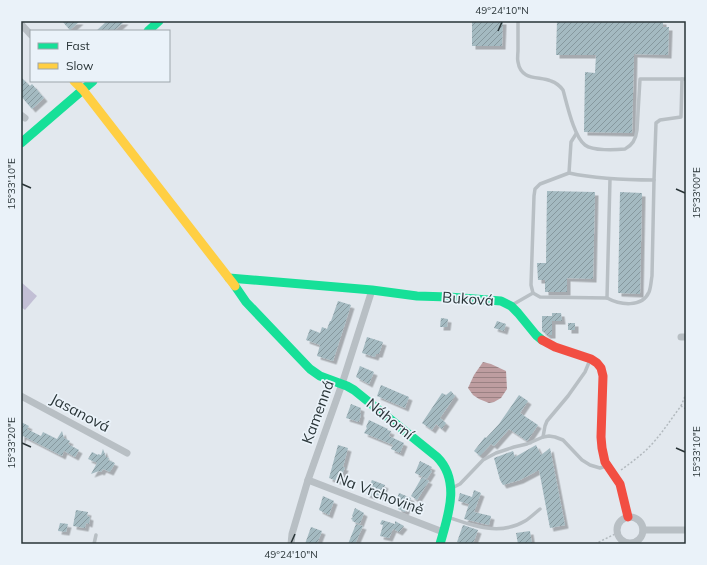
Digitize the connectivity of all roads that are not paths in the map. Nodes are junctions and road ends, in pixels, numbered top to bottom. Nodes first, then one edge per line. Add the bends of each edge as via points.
1 (159, 21) edge
2 (518, 21) edge
3 (22, 27) edge
4 (149, 30) edge
5 (30, 33) edge
6 (684, 79) edge
7 (75, 82) edge
8 (92, 82) edge
9 (83, 90) junction
10 (576, 134) junction
11 (21, 143) edge
12 (569, 173) junction
13 (610, 179) junction
14 (654, 180) junction
15 (228, 278) junction
16 (372, 290) junction
17 (533, 293) junction
18 (607, 298) junction
19 (511, 306) junction
20 (591, 359) junction
21 (342, 384) junction
22 (21, 396) edge
23 (543, 437) junction
24 (127, 453) dead end
25 (607, 466) junction
26 (308, 480) junction
27 (452, 488) junction
28 (540, 509) dead end
29 (628, 516) junction
30 (447, 517) junction
31 (643, 530) junction
32 (686, 530) edge
33 (443, 532) junction
34 (96, 535) dead end
35 (632, 543) edge
36 (94, 544) edge
37 (291, 544) edge
38 (440, 544) edge

1 - 4 street
2 - 10 lane via 520,69 533,77 553,81 564,90
3 - 5 street
6 - 10 lane via 640,78 637,134 634,142 627,148 588,147
6 - 14 lane via 681,117 656,123
7 - 9 street, Náhorní
8 - 9 street
9 - 11 street
9 - 15 street, Náhorní
10 - 12 lane via 571,142
12 - 13 lane
12 - 17 lane via 540,184 535,189 531,285
13 - 14 lane
13 - 18 lane
14 - 18 lane via 652,276 649,292 644,299 636,303 624,304
15 - 16 street, Buková
15 - 21 street, Náhorní via 246,302 310,369 320,376
16 - 19 street, Buková via 417,296 500,301
16 - 21 street, Kamenná
17 - 18 lane via 540,297
17 - 19 lane
19 - 20 street, Buková via 542,340
20 - 23 lane via 568,396 547,421
20 - 25 street via 601,368 603,376 602,442
21 - 26 street, Kamenná
21 - 27 street, Náhorní via 354,390 437,457 450,477
22 - 24 street, Jasanová
23 - 25 lane via 562,440 590,465 600,468
23 - 27 lane via 483,460 460,484
25 - 29 street via 622,488
26 - 33 street, Na Vrchovině
26 - 37 street, Kamenná
27 - 30 street
28 - 30 lane via 524,522 509,528 486,528
29 - 31 street via 639,520
29 - 35 street via 618,524 617,533 621,540
30 - 33 street
31 - 32 street
31 - 35 street via 641,537
33 - 38 street
34 - 36 lane

